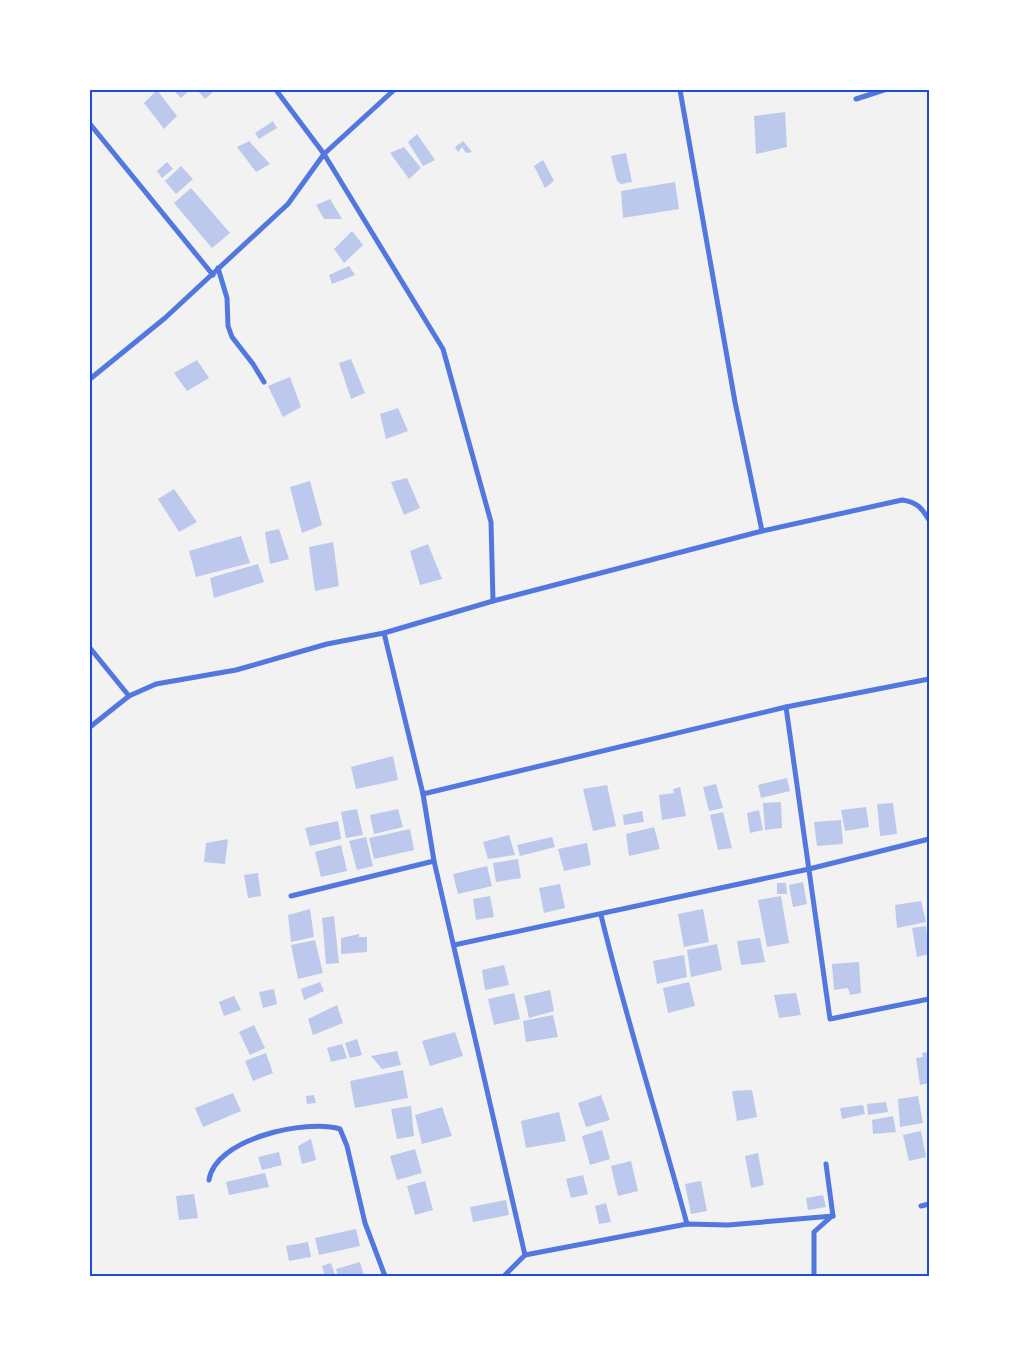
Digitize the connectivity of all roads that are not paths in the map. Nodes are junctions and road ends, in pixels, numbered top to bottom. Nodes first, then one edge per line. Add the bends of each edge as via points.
1 (276, 90) edge
2 (394, 90) edge
3 (680, 90) edge
4 (884, 90) edge
5 (856, 99) dead end
6 (90, 124) edge
7 (324, 154) junction
8 (218, 268) junction
9 (213, 275) junction
10 (90, 379) edge
11 (264, 382) dead end
12 (929, 520) edge
13 (762, 531) junction
14 (493, 601) junction
15 (384, 633) junction
16 (90, 648) edge
17 (929, 680) edge
18 (129, 696) junction
19 (786, 707) junction
20 (90, 727) edge
21 (423, 794) junction
22 (929, 839) edge
23 (434, 861) junction
24 (809, 868) junction
25 (292, 896) dead end
26 (602, 915) junction
27 (454, 945) junction
28 (929, 999) edge
29 (826, 1164) dead end
30 (209, 1180) dead end
31 (929, 1204) edge
32 (921, 1206) dead end
33 (833, 1216) junction
34 (687, 1224) junction
35 (525, 1255) junction
36 (385, 1276) edge
37 (504, 1276) edge
38 (814, 1276) edge

1 - 7 street
2 - 7 street
3 - 13 street via 735,402
4 - 5 street
6 - 9 street
7 - 8 street via 288,204
7 - 14 street via 443,349 491,522
8 - 9 street
8 - 11 street via 227,298 228,326 232,337
9 - 10 street
12 - 13 street via 921,507 902,500
13 - 14 street
14 - 15 street
15 - 18 street via 328,644 236,670 156,684
15 - 21 street
16 - 18 street
17 - 19 street
18 - 20 street
19 - 21 street
19 - 24 street
21 - 23 street
22 - 24 street
23 - 25 street
23 - 27 street
24 - 26 street
24 - 28 street via 830,1019
26 - 27 street
26 - 34 street via 619,989
27 - 35 street
29 - 33 street
30 - 36 street via 216,1162 252,1139 297,1128 328,1125 340,1129 365,1223
31 - 32 street
33 - 34 street via 728,1225
33 - 38 street via 814,1232
34 - 35 street
35 - 37 street

